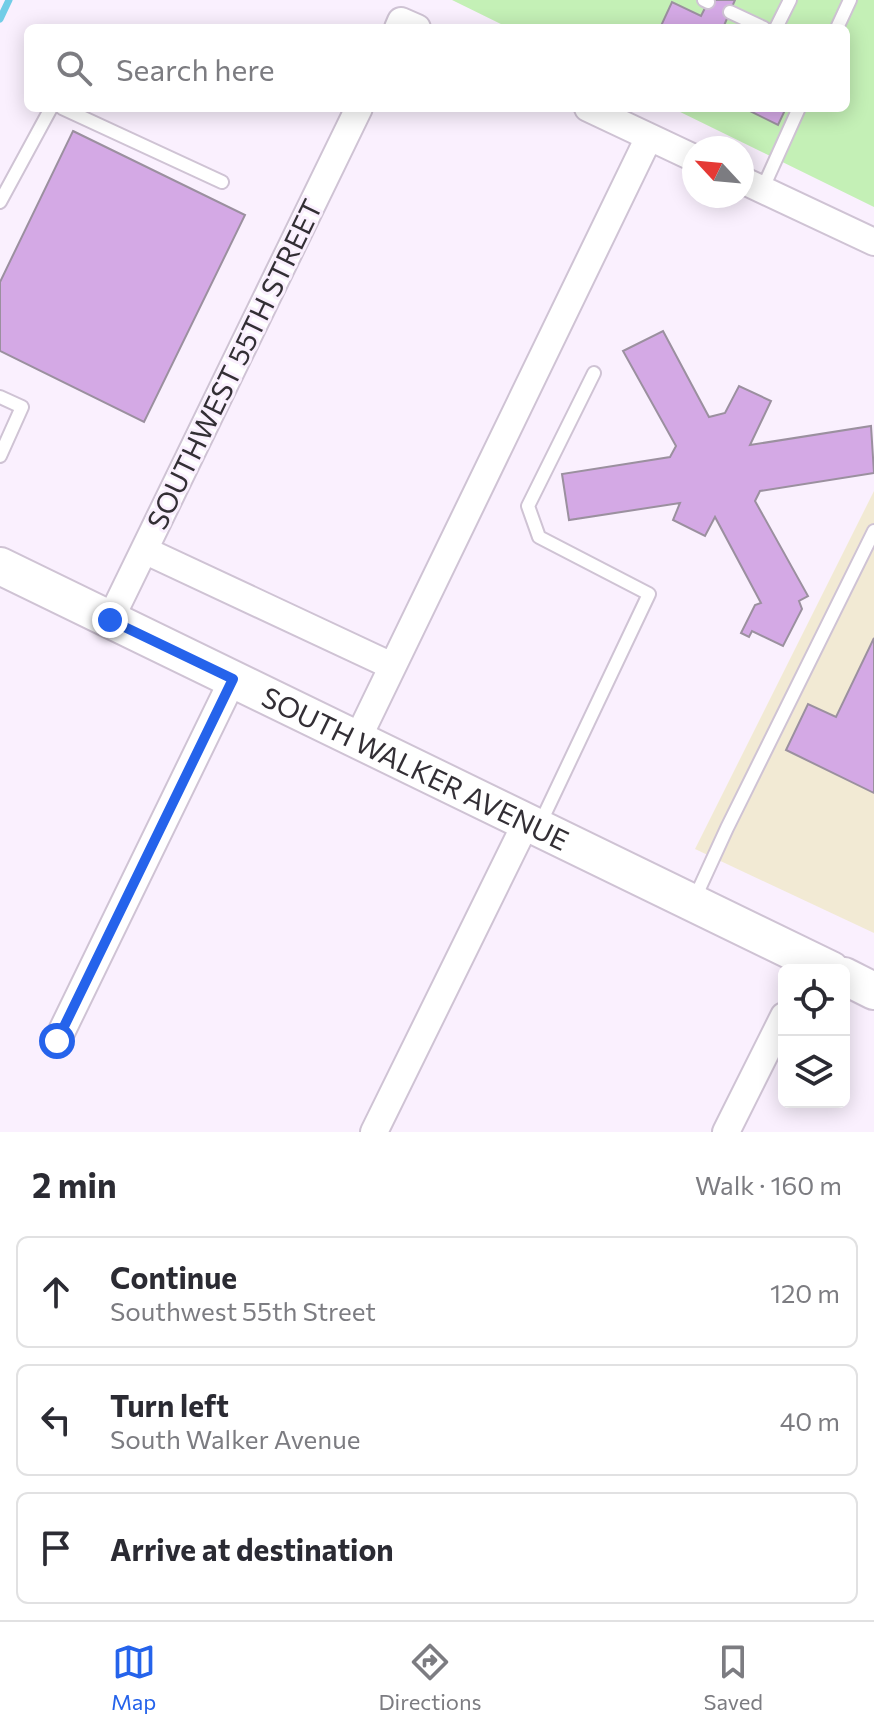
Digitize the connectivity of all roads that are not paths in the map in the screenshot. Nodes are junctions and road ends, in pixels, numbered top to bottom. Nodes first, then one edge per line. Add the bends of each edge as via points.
1 (790, 0) edge
2 (850, 0) edge
3 (730, 12) dead end
4 (756, 24) edge
5 (778, 24) edge
6 (839, 24) edge
7 (49, 112) edge
8 (71, 112) edge
9 (357, 112) edge
10 (596, 112) edge
11 (797, 112) edge
12 (649, 137) junction
13 (682, 152) edge
14 (222, 182) dead end
15 (754, 182) edge
16 (754, 186) edge
17 (0, 202) edge
18 (874, 242) edge
19 (594, 373) dead end
20 (0, 397) edge
21 (0, 456) edge
22 (874, 531) edge
23 (144, 550) junction
24 (0, 566) edge
25 (110, 620) junction
26 (392, 666) junction
27 (233, 679) junction
28 (357, 740) junction
29 (532, 826) junction
30 (693, 903) junction
31 (810, 964) edge
32 (850, 979) edge
33 (874, 991) edge
34 (778, 1028) edge
35 (57, 1041) dead end
36 (374, 1132) edge
37 (726, 1132) edge

1 - 5 lane
2 - 6 lane
3 - 4 lane
7 - 17 lane
8 - 14 lane
9 - 23 street, SOUTHWEST 55TH STREET
10 - 12 street
11 - 15 lane
12 - 13 street
12 - 26 street
16 - 18 street
19 - 29 lane via 528,506 539,537 649,594
20 - 21 lane via 22,407
22 - 30 lane
23 - 25 street, SOUTHWEST 55TH STREET
23 - 26 street
24 - 25 main road, SOUTH WALKER AVENUE
25 - 27 main road, SOUTH WALKER AVENUE
26 - 28 street
27 - 28 main road, SOUTH WALKER AVENUE
27 - 35 street
28 - 29 main road, SOUTH WALKER AVENUE
29 - 30 main road, SOUTH WALKER AVENUE
29 - 36 street
30 - 31 main road, SOUTH WALKER AVENUE
32 - 33 main road
34 - 37 street

